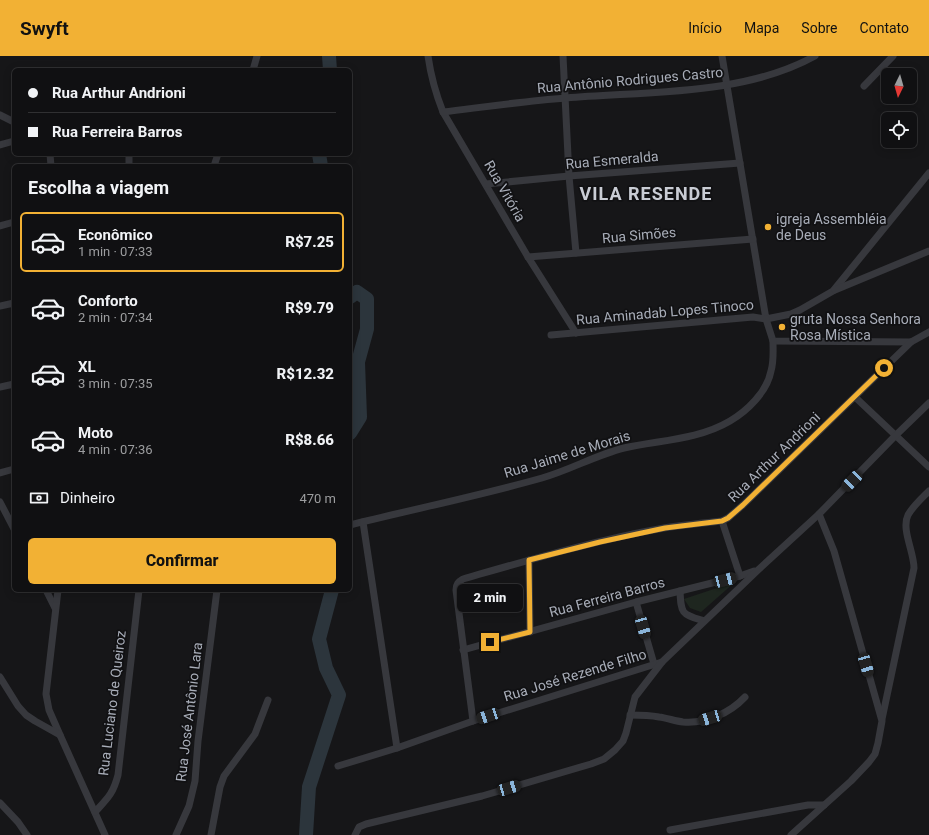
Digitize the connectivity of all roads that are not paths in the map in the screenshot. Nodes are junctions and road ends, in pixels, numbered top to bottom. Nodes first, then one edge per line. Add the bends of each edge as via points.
1 (257, 56) edge
2 (428, 56) edge
3 (563, 56) edge
4 (722, 56) edge
5 (815, 56) edge
6 (893, 56) edge
7 (253, 68) edge
8 (726, 85) junction
9 (864, 86) dead end
10 (566, 98) junction
11 (443, 112) junction
12 (0, 115) edge
13 (12, 121) edge
14 (12, 141) edge
15 (0, 144) edge
16 (740, 163) junction
17 (929, 173) edge
18 (569, 176) junction
19 (486, 184) junction
20 (12, 223) edge
21 (0, 226) edge
22 (753, 239) junction
23 (929, 251) edge
24 (576, 253) junction
25 (528, 257) junction
26 (832, 291) junction
27 (12, 303) edge
28 (0, 306) edge
29 (766, 319) junction
30 (576, 332) junction
31 (929, 332) edge
32 (551, 335) dead end
33 (773, 341) junction
34 (911, 342) junction
35 (12, 384) edge
36 (0, 387) edge
37 (855, 397) junction
38 (929, 403) edge
39 (895, 436) junction
40 (929, 466) edge
41 (12, 470) edge
42 (0, 473) edge
43 (929, 491) edge
44 (0, 502) edge
45 (819, 514) junction
46 (722, 521) junction
47 (363, 522) junction
48 (12, 525) edge
49 (352, 525) edge
50 (529, 560) junction
51 (758, 570) junction
52 (740, 576) junction
53 (680, 591) junction
54 (47, 592) edge
55 (58, 592) edge
56 (139, 592) edge
57 (217, 592) edge
58 (636, 602) junction
59 (55, 609) junction
60 (704, 621) junction
61 (530, 632) junction
62 (463, 650) junction
63 (662, 662) junction
64 (654, 664) junction
65 (0, 677) edge
66 (745, 697) dead end
67 (268, 700) dead end
68 (630, 715) junction
69 (473, 721) junction
70 (882, 721) junction
71 (60, 735) junction
72 (397, 748) junction
73 (338, 766) dead end
74 (0, 803) edge
75 (824, 805) junction
76 (95, 812) junction
77 (670, 830) dead end
78 (27, 835) edge
79 (105, 835) edge
80 (176, 835) edge
81 (211, 835) edge
82 (355, 835) edge
83 (791, 835) edge

1 - 7 street
2 - 11 street, Rua Vitória via 430,74
3 - 10 street
4 - 8 street
5 - 8 street, Rua Antônio Rodrigues Castro via 786,70
6 - 9 street
8 - 10 street, Rua Antônio Rodrigues Castro
8 - 16 street
10 - 11 street, Rua Antônio Rodrigues Castro
10 - 18 street
11 - 19 street, Rua Vitória
12 - 13 street
14 - 15 street
16 - 18 street, Rua Esmeralda
16 - 22 street
17 - 26 street
18 - 19 street, Rua Esmeralda
18 - 24 street
19 - 25 street, Rua Vitória
20 - 21 street
22 - 24 street, Rua Simões
22 - 29 street
23 - 26 street
24 - 25 street, Rua Simões
25 - 30 street, Rua Vitória
26 - 29 street via 800,310
27 - 28 street
29 - 30 street, Rua Aminadab Lopes Tinoco via 745,317
29 - 33 street, Rua Aminadab Lopes Tinoco
30 - 32 street, Rua Aminadab Lopes Tinoco
31 - 34 street
33 - 34 street
33 - 47 street, Rua Jaime de Morais via 771,372 765,386 744,411 716,428 683,438 625,448 542,478
34 - 37 street, Rua Arthur Andrioni
35 - 36 street
37 - 39 street
37 - 46 street, Rua Arthur Andrioni via 743,505
38 - 39 street
39 - 40 street
39 - 45 street
41 - 42 street
43 - 70 street via 907,516 905,524 913,553 914,568
44 - 48 street
45 - 51 street
45 - 70 street via 834,551
46 - 50 street, Rua Arthur Andrioni via 665,528
46 - 52 street
47 - 49 street, Rua Jaime de Morais
47 - 72 street
50 - 61 street
50 - 62 street, Rua Arthur Andrioni via 458,582 456,587
51 - 52 street, Rua Ferreira Barros
51 - 60 street
52 - 53 street, Rua Ferreira Barros
53 - 58 street, Rua Ferreira Barros
53 - 60 street via 683,612
54 - 59 street
55 - 59 street
56 - 76 street, Rua Luciano de Queiroz via 118,775 110,796
57 - 80 street, Rua José Antônio Lara via 195,781 189,806
58 - 61 street, Rua Ferreira Barros
58 - 64 street
59 - 71 street via 46,694 49,710
60 - 63 street
61 - 62 street, Rua Ferreira Barros
62 - 69 street
63 - 64 street, Rua José Rezende Filho
63 - 68 street via 638,691
64 - 69 street, Rua José Rezende Filho
65 - 71 street via 26,715
66 - 68 street via 736,706 701,721 684,722
67 - 81 street via 255,734 224,776
68 - 82 street via 624,737 616,750 604,759 482,796 366,824 359,827
69 - 72 street, Rua José Rezende Filho
70 - 75 street via 878,743 869,762
71 - 76 street
72 - 73 street, Rua José Rezende Filho
74 - 78 street
75 - 77 street
75 - 83 street
76 - 79 street

